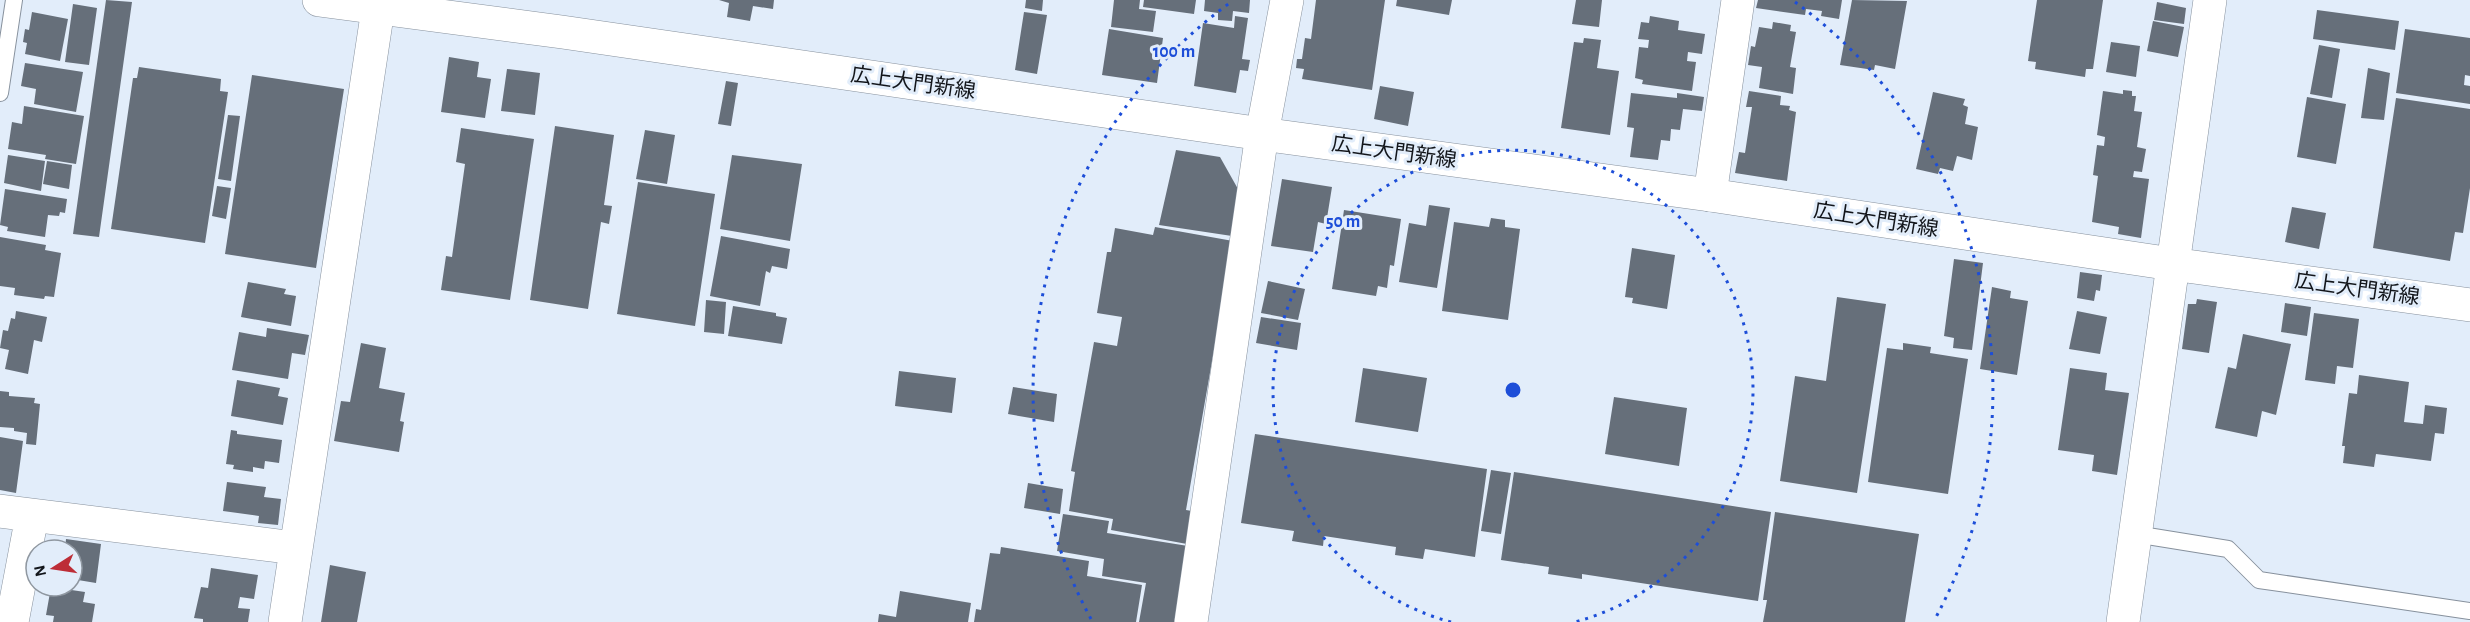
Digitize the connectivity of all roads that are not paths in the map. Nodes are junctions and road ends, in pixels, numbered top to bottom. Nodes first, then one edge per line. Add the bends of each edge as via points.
1 (14, 0) edge
2 (319, 0) edge
3 (1287, 0) edge
4 (1738, 0) edge
5 (2210, 0) edge
6 (378, 9) junction
7 (0, 93) edge
8 (1262, 134) junction
9 (1710, 195) junction
10 (2172, 264) junction
11 (2470, 305) edge
12 (0, 511) edge
13 (32, 516) junction
14 (2135, 534) junction
15 (295, 548) junction
16 (2470, 611) edge
17 (12, 622) edge
18 (285, 622) edge
19 (1191, 622) edge
20 (2123, 622) edge

1 - 7 lane
2 - 6 street, 広上大門新線
3 - 8 street
4 - 9 street
5 - 10 street
6 - 8 street, 広上大門新線
6 - 15 street
8 - 9 street, 広上大門新線
8 - 19 street
9 - 10 street, 広上大門新線
10 - 11 street, 広上大門新線
10 - 14 street
12 - 13 street
13 - 15 street
13 - 17 street
14 - 16 lane via 2228,549 2259,579
14 - 20 street
15 - 18 street

